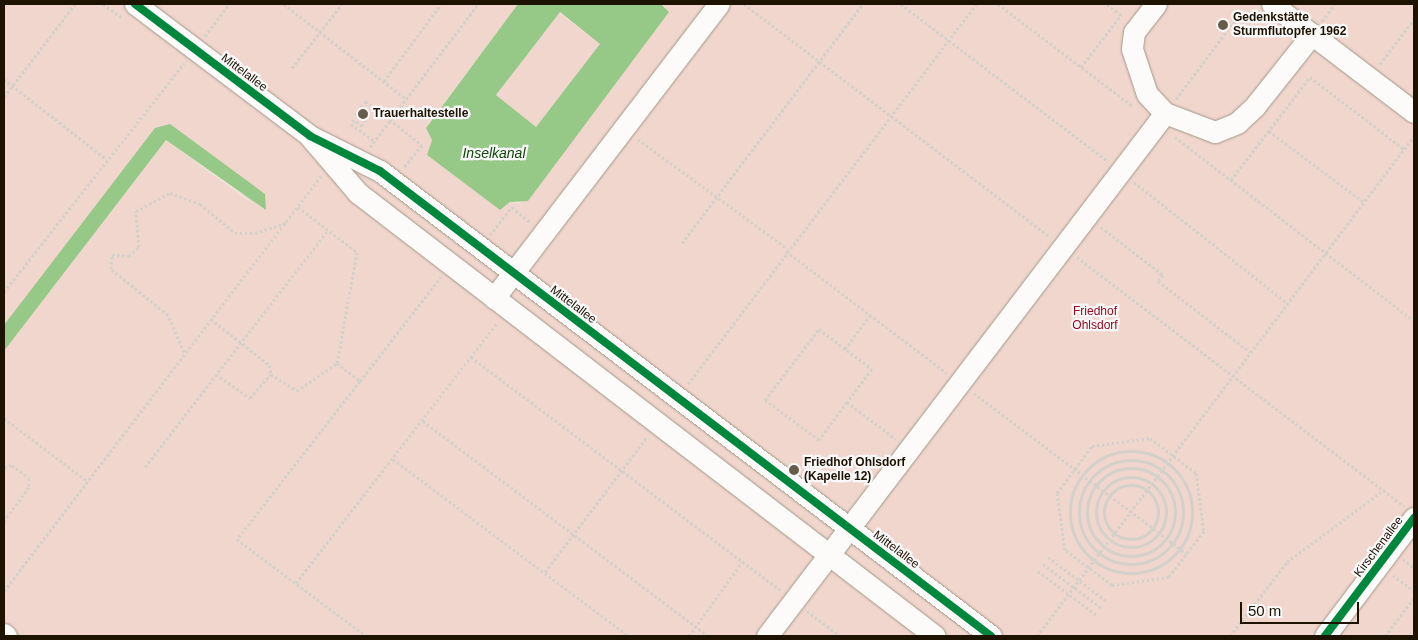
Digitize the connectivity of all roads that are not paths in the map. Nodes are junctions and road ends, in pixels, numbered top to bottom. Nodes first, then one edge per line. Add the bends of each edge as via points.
1 (719, 4) edge
2 (1156, 4) edge
3 (1272, 4) edge
4 (130, 12) edge
5 (1312, 34) junction
6 (1414, 112) edge
7 (1165, 114) junction
8 (310, 136) junction
9 (513, 274) junction
10 (501, 304) junction
11 (1414, 518) edge
12 (850, 529) junction
13 (828, 556) junction
14 (767, 636) edge
15 (935, 636) edge
16 (992, 636) edge
17 (1324, 636) edge

1 - 9 street
2 - 7 street via 1134,32 1132,49 1147,94
3 - 5 street
4 - 8 street, Mittelallee via 186,60
5 - 6 street
5 - 7 street via 1237,123 1215,132
7 - 12 street via 958,382
8 - 9 street, Mittelallee via 380,170
8 - 10 street, Mittelallee via 323,172 358,193
9 - 10 street
9 - 12 street, Mittelallee
10 - 13 street, Mittelallee
11 - 17 street, Kirschenallee
12 - 13 street
12 - 16 street, Mittelallee
13 - 14 street
13 - 15 street, Mittelallee

